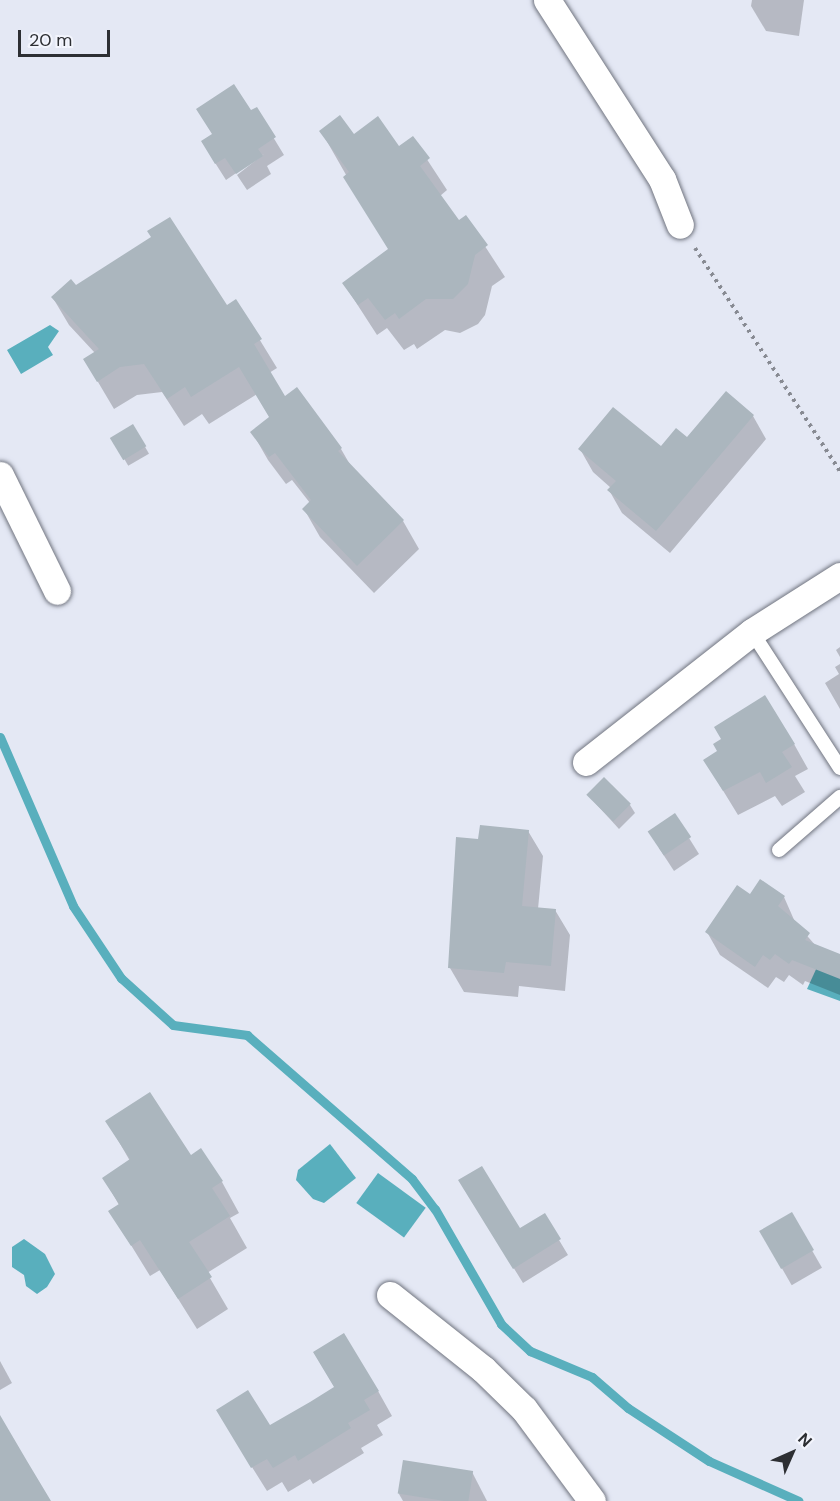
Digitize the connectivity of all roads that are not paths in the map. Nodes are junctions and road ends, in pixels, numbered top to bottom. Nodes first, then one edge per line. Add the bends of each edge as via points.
1 (547, 0) edge
2 (680, 225) road end
3 (0, 475) edge
4 (840, 576) edge
5 (57, 591) dead end
6 (752, 632) junction
7 (586, 762) dead end
8 (840, 768) edge
9 (840, 797) edge
10 (779, 850) dead end
11 (390, 1295) dead end
12 (592, 1501) edge

1 - 2 street via 662,179
3 - 5 street
4 - 6 street
6 - 7 street
6 - 8 lane
9 - 10 lane
11 - 12 street via 483,1369 524,1409

